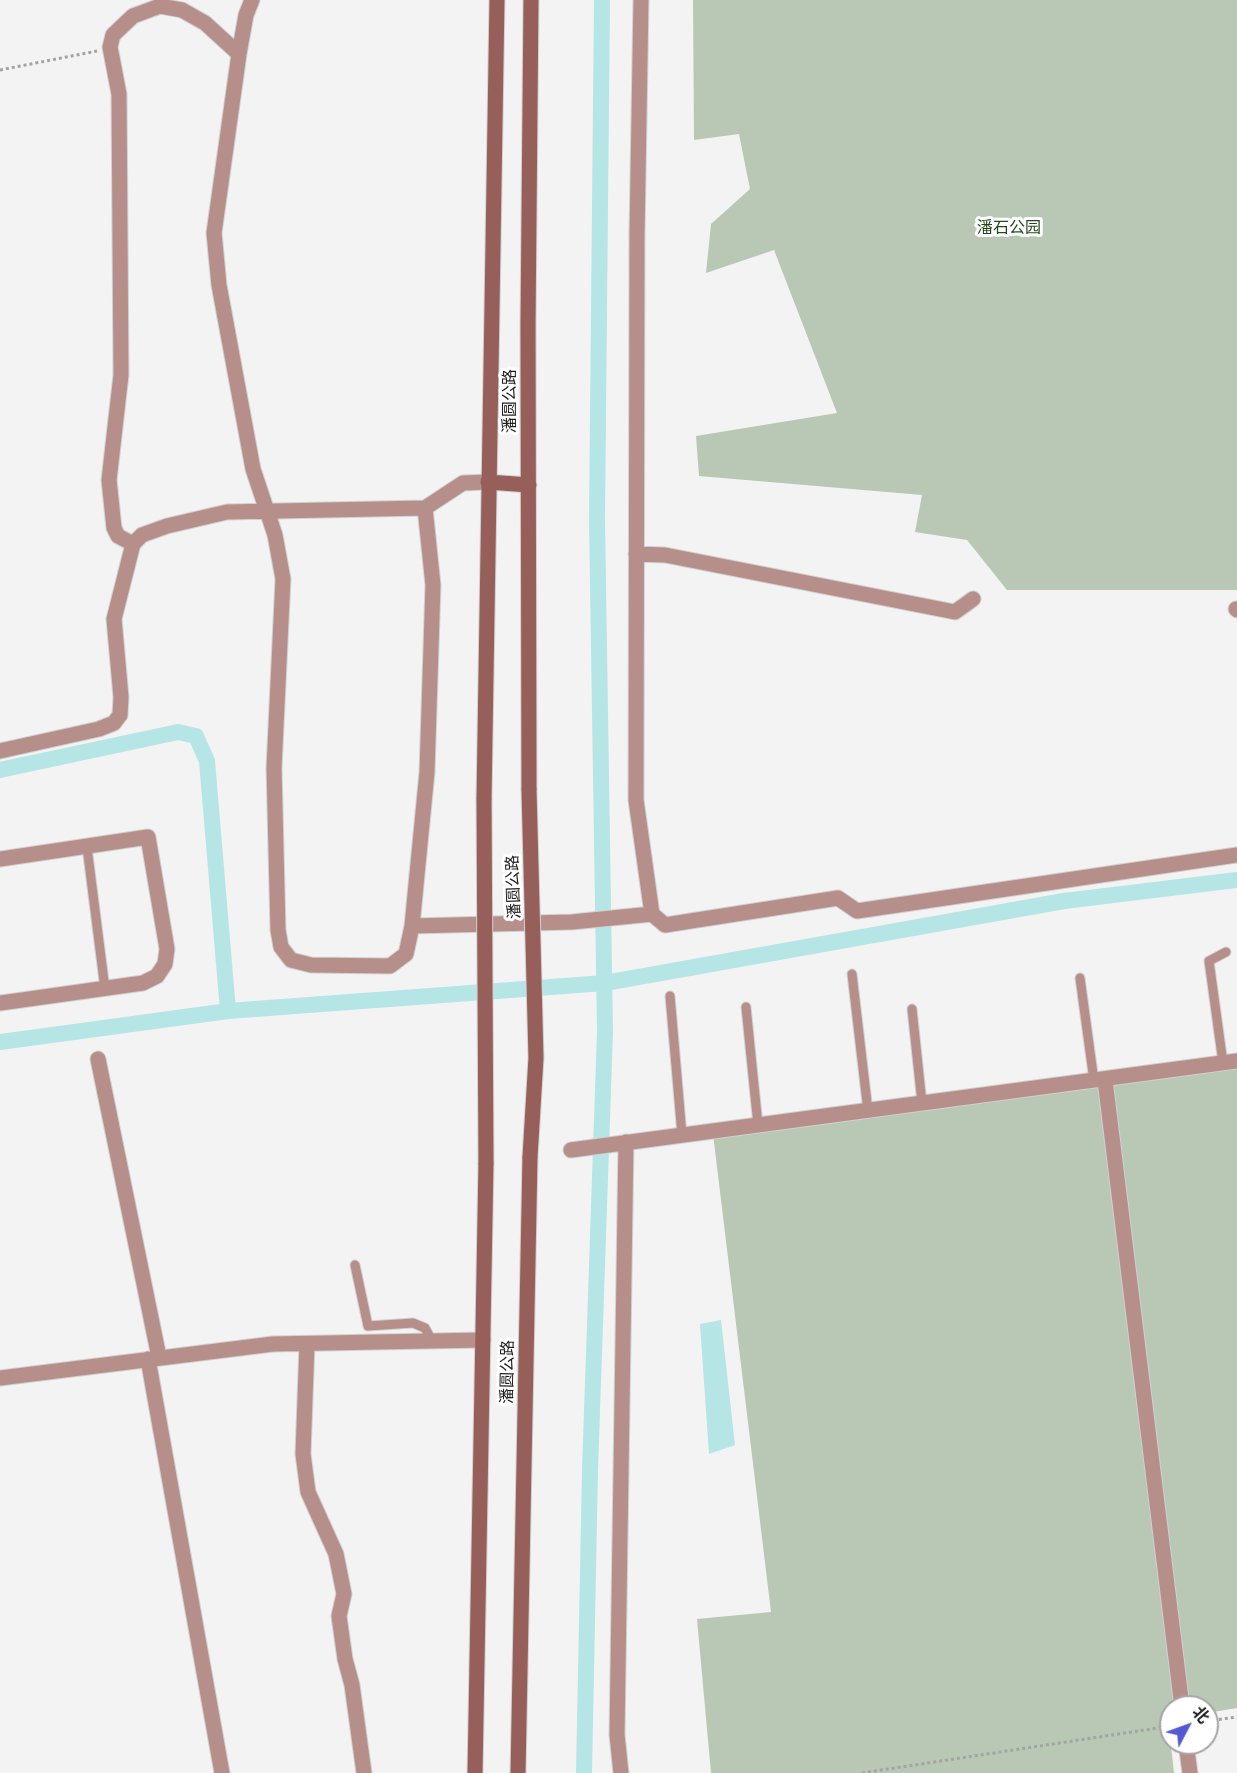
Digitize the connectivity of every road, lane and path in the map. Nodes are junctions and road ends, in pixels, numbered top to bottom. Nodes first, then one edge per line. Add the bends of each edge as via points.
1 (252, 0) edge
2 (496, 0) edge
3 (531, 0) edge
4 (641, 0) edge
5 (110, 47) junction
6 (239, 54) junction
7 (0, 70) edge
8 (488, 482) junction
9 (529, 485) junction
10 (425, 508) junction
11 (268, 510) junction
12 (133, 544) junction
13 (636, 554) junction
14 (973, 599) dead end
15 (0, 752) edge
16 (87, 848) junction
17 (1237, 855) edge
18 (0, 859) edge
19 (645, 915) junction
20 (412, 926) junction
21 (1226, 952) dead end
22 (852, 974) dead end
23 (1080, 978) dead end
24 (105, 988) junction
25 (670, 996) dead end
26 (0, 1003) edge
27 (746, 1007) dead end
28 (912, 1009) dead end
29 (98, 1059) dead end
30 (1230, 1062) edge
31 (1099, 1080) junction
32 (922, 1103) junction
33 (868, 1111) junction
34 (758, 1125) junction
35 (682, 1135) junction
36 (622, 1143) junction
37 (571, 1150) dead end
38 (356, 1265) dead end
39 (483, 1340) junction
40 (432, 1341) junction
41 (307, 1344) junction
42 (154, 1358) junction
43 (0, 1378) edge
44 (1180, 1695) edge
45 (1237, 1717) edge
46 (1219, 1719) edge
47 (1159, 1728) edge
48 (1188, 1755) edge
49 (222, 1773) edge
50 (364, 1773) edge
51 (475, 1773) edge
52 (518, 1773) edge
53 (621, 1773) edge
54 (862, 1773) edge
55 (1190, 1773) edge

1 - 6 street
2 - 8 main road, 潘圆公路
3 - 9 main road, 潘圆公路
4 - 13 street
5 - 6 street via 113,34 133,16 160,6 182,10 205,23
5 - 7 path
5 - 12 street via 119,94 121,375 110,502 118,536
6 - 11 street via 214,233 215,255 253,469
8 - 9 main road
8 - 10 street via 463,483
8 - 39 main road, 潘圆公路, bridge
9 - 52 main road, 潘圆公路, bridge via 529,790 536,1058 530,1157
10 - 11 street
10 - 20 street via 433,596 427,772
11 - 12 street via 227,512 167,526 142,535
11 - 20 street via 283,579 274,768 281,947 291,960 311,965 390,966 406,954
12 - 15 street via 114,619 120,715 114,723 99,729
13 - 14 street via 665,555 955,612
13 - 19 street via 636,800
16 - 18 street
16 - 24 lane
16 - 24 street via 148,837 166,949 165,964 158,976 143,983
17 - 19 street via 857,911 838,898 665,925
19 - 20 street
21 - 30 lane via 1209,961
22 - 33 lane
23 - 31 lane
24 - 26 street
25 - 35 lane
27 - 34 lane
28 - 32 lane
29 - 42 street
30 - 31 street
31 - 32 street
31 - 44 street
32 - 33 street
33 - 34 street
34 - 35 street
35 - 36 street
36 - 37 street
36 - 53 street via 617,1735
38 - 40 lane via 368,1326 413,1323 425,1328
39 - 40 street
39 - 51 main road, 潘圆公路
40 - 41 street
41 - 42 street via 273,1344
41 - 50 street via 303,1454 308,1492 336,1554 344,1594 339,1616
42 - 43 street
42 - 49 street
45 - 46 path
47 - 54 path
48 - 55 street

